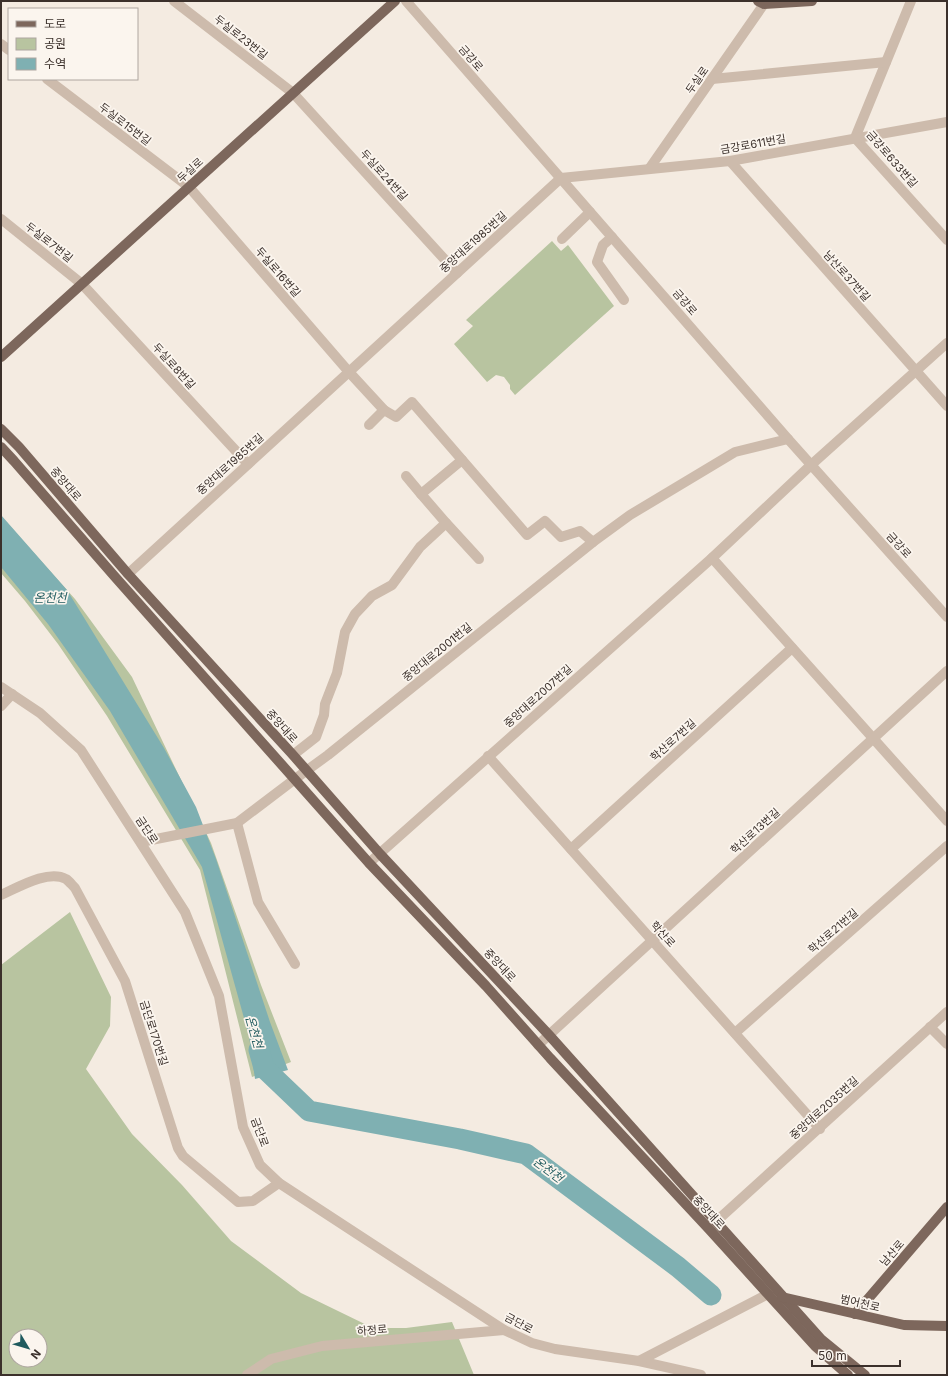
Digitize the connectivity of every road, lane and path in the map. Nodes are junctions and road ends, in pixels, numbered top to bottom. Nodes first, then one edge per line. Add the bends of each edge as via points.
1 (174, 1) edge
2 (394, 1) edge
3 (406, 1) edge
4 (812, 1) edge
5 (911, 1) edge
6 (762, 2) edge
7 (886, 62) junction
8 (712, 79) junction
9 (48, 80) edge
10 (293, 93) junction
11 (947, 122) edge
12 (855, 138) junction
13 (730, 161) junction
14 (649, 169) junction
15 (561, 178) junction
16 (189, 187) junction
17 (590, 212) junction
18 (1, 219) edge
19 (612, 237) junction
20 (562, 239) dead end
21 (947, 240) edge
22 (457, 273) junction
23 (82, 284) junction
24 (624, 300) dead end
25 (947, 342) edge
26 (1, 357) edge
27 (916, 371) junction
28 (349, 372) junction
29 (947, 406) edge
30 (384, 410) junction
31 (369, 425) dead end
32 (1, 429) edge
33 (788, 439) junction
34 (1, 447) edge
35 (462, 460) junction
36 (248, 464) junction
37 (811, 465) junction
38 (406, 476) dead end
39 (422, 494) junction
40 (446, 523) junction
41 (593, 542) junction
42 (712, 558) junction
43 (479, 559) dead end
44 (128, 574) junction
45 (947, 617) edge
46 (792, 648) junction
47 (947, 671) edge
48 (1, 687) edge
49 (12, 694) junction
50 (1, 706) edge
51 (873, 738) junction
52 (293, 756) junction
53 (488, 756) junction
54 (306, 771) junction
55 (295, 779) junction
56 (947, 821) edge
57 (237, 823) junction
58 (141, 842) junction
59 (947, 846) edge
60 (571, 849) junction
61 (380, 854) junction
62 (369, 863) junction
63 (1, 895) edge
64 (652, 940) junction
65 (295, 964) dead end
66 (947, 1012) edge
67 (930, 1027) junction
68 (735, 1033) junction
69 (549, 1035) junction
70 (947, 1044) edge
71 (538, 1045) junction
72 (820, 1128) junction
73 (279, 1184) junction
74 (947, 1207) edge
75 (712, 1225) junction
76 (768, 1294) junction
77 (784, 1297) junction
78 (855, 1314) junction
79 (947, 1326) edge
80 (504, 1330) junction
81 (639, 1361) junction
82 (247, 1375) edge
83 (701, 1375) edge
84 (848, 1375) edge
85 (865, 1375) edge

1 - 10 street, 두실로23번길
2 - 10 main road, 두실로
3 - 15 street, 금강로
4 - 6 main road, 두실로
5 - 7 street, 금강로633번길
6 - 8 street, 두실로
7 - 8 street
7 - 12 street, 금강로633번길
8 - 14 street, 두실로
9 - 16 street, 두실로15번길
10 - 16 main road, 두실로
10 - 22 street, 두실로24번길
11 - 12 street, 금강로611번길
12 - 13 street, 금강로611번길
12 - 21 street, 금강로633번길
13 - 14 street, 금강로611번길
13 - 27 street, 남산로37번길
14 - 15 street, 금강로611번길
15 - 17 street, 금강로
15 - 22 street, 중앙대로1985번길
16 - 23 main road, 두실로
16 - 28 street, 두실로16번길
17 - 19 street, 금강로
17 - 20 street
18 - 23 street, 두실로7번길
19 - 24 street via 603,245 597,262
19 - 33 street, 금강로
22 - 28 street, 중앙대로1985번길
23 - 26 main road, 두실로
23 - 36 street, 두실로8번길
25 - 27 street
27 - 29 street, 남산로37번길
27 - 37 street
28 - 30 street
28 - 36 street, 중앙대로1985번길
30 - 31 street
30 - 35 street via 396,416 412,402
32 - 44 main road, 중앙대로
33 - 37 street, 금강로
33 - 41 street, 중앙대로2001번길 via 735,452 630,516
34 - 55 main road, 중앙대로
35 - 39 street
35 - 41 street via 527,535 545,521 561,537 580,530
36 - 44 street, 중앙대로1985번길
37 - 42 street, 중앙대로2007번길
37 - 45 street, 금강로
38 - 39 street
39 - 40 street
40 - 43 street
40 - 52 street via 420,547 392,585 372,596 355,614 345,632 337,673 324,704 324,715 316,737
41 - 54 street, 중앙대로2001번길
42 - 46 street
42 - 53 street, 중앙대로2007번길
44 - 52 main road, 중앙대로
46 - 51 street
46 - 60 street, 학산로7번길
47 - 51 street, 학산로13번길
48 - 49 street, 금단로
49 - 50 street
49 - 58 street, 금단로 via 40,713 81,750
51 - 56 street
51 - 64 street, 학산로13번길
52 - 54 main road, 중앙대로
53 - 60 street, 학산로
53 - 61 street, 중앙대로2007번길
54 - 55 street, 중앙대로2001번길
54 - 61 main road, 중앙대로
55 - 57 street
55 - 62 main road, 중앙대로
57 - 58 street
57 - 65 street via 258,902
58 - 73 street, 금단로 via 185,912 219,996 244,1127 260,1165
59 - 68 street, 학산로21번길
60 - 64 street, 학산로
61 - 62 street, 중앙대로2007번길
61 - 69 main road, 중앙대로
62 - 71 main road, 중앙대로 via 486,986
63 - 73 street, 금단로170번길 via 38,878 53,876 65,879 75,888 125,981 178,1148 183,1156 238,1202 253,1201
64 - 68 street, 학산로
64 - 69 street
66 - 67 street, 중앙대로2035번길
67 - 70 street
67 - 72 street, 중앙대로2035번길
68 - 72 street, 학산로
69 - 71 street
69 - 75 main road, 중앙대로
71 - 75 main road, 중앙대로
72 - 75 street, 중앙대로2035번길
73 - 80 street, 금단로
74 - 78 main road, 남산로
75 - 76 main road, 중앙대로
75 - 77 main road, 중앙대로
76 - 77 main road, 범어천로
76 - 81 street
76 - 84 main road, 중앙대로 via 815,1346
77 - 78 main road, 범어천로
77 - 85 main road, 중앙대로 via 821,1339
78 - 79 main road, 범어천로 via 904,1325
80 - 81 street, 금단로 via 532,1343 555,1349
80 - 82 street, 하정로 via 322,1346 271,1359
81 - 83 street, 금단로

